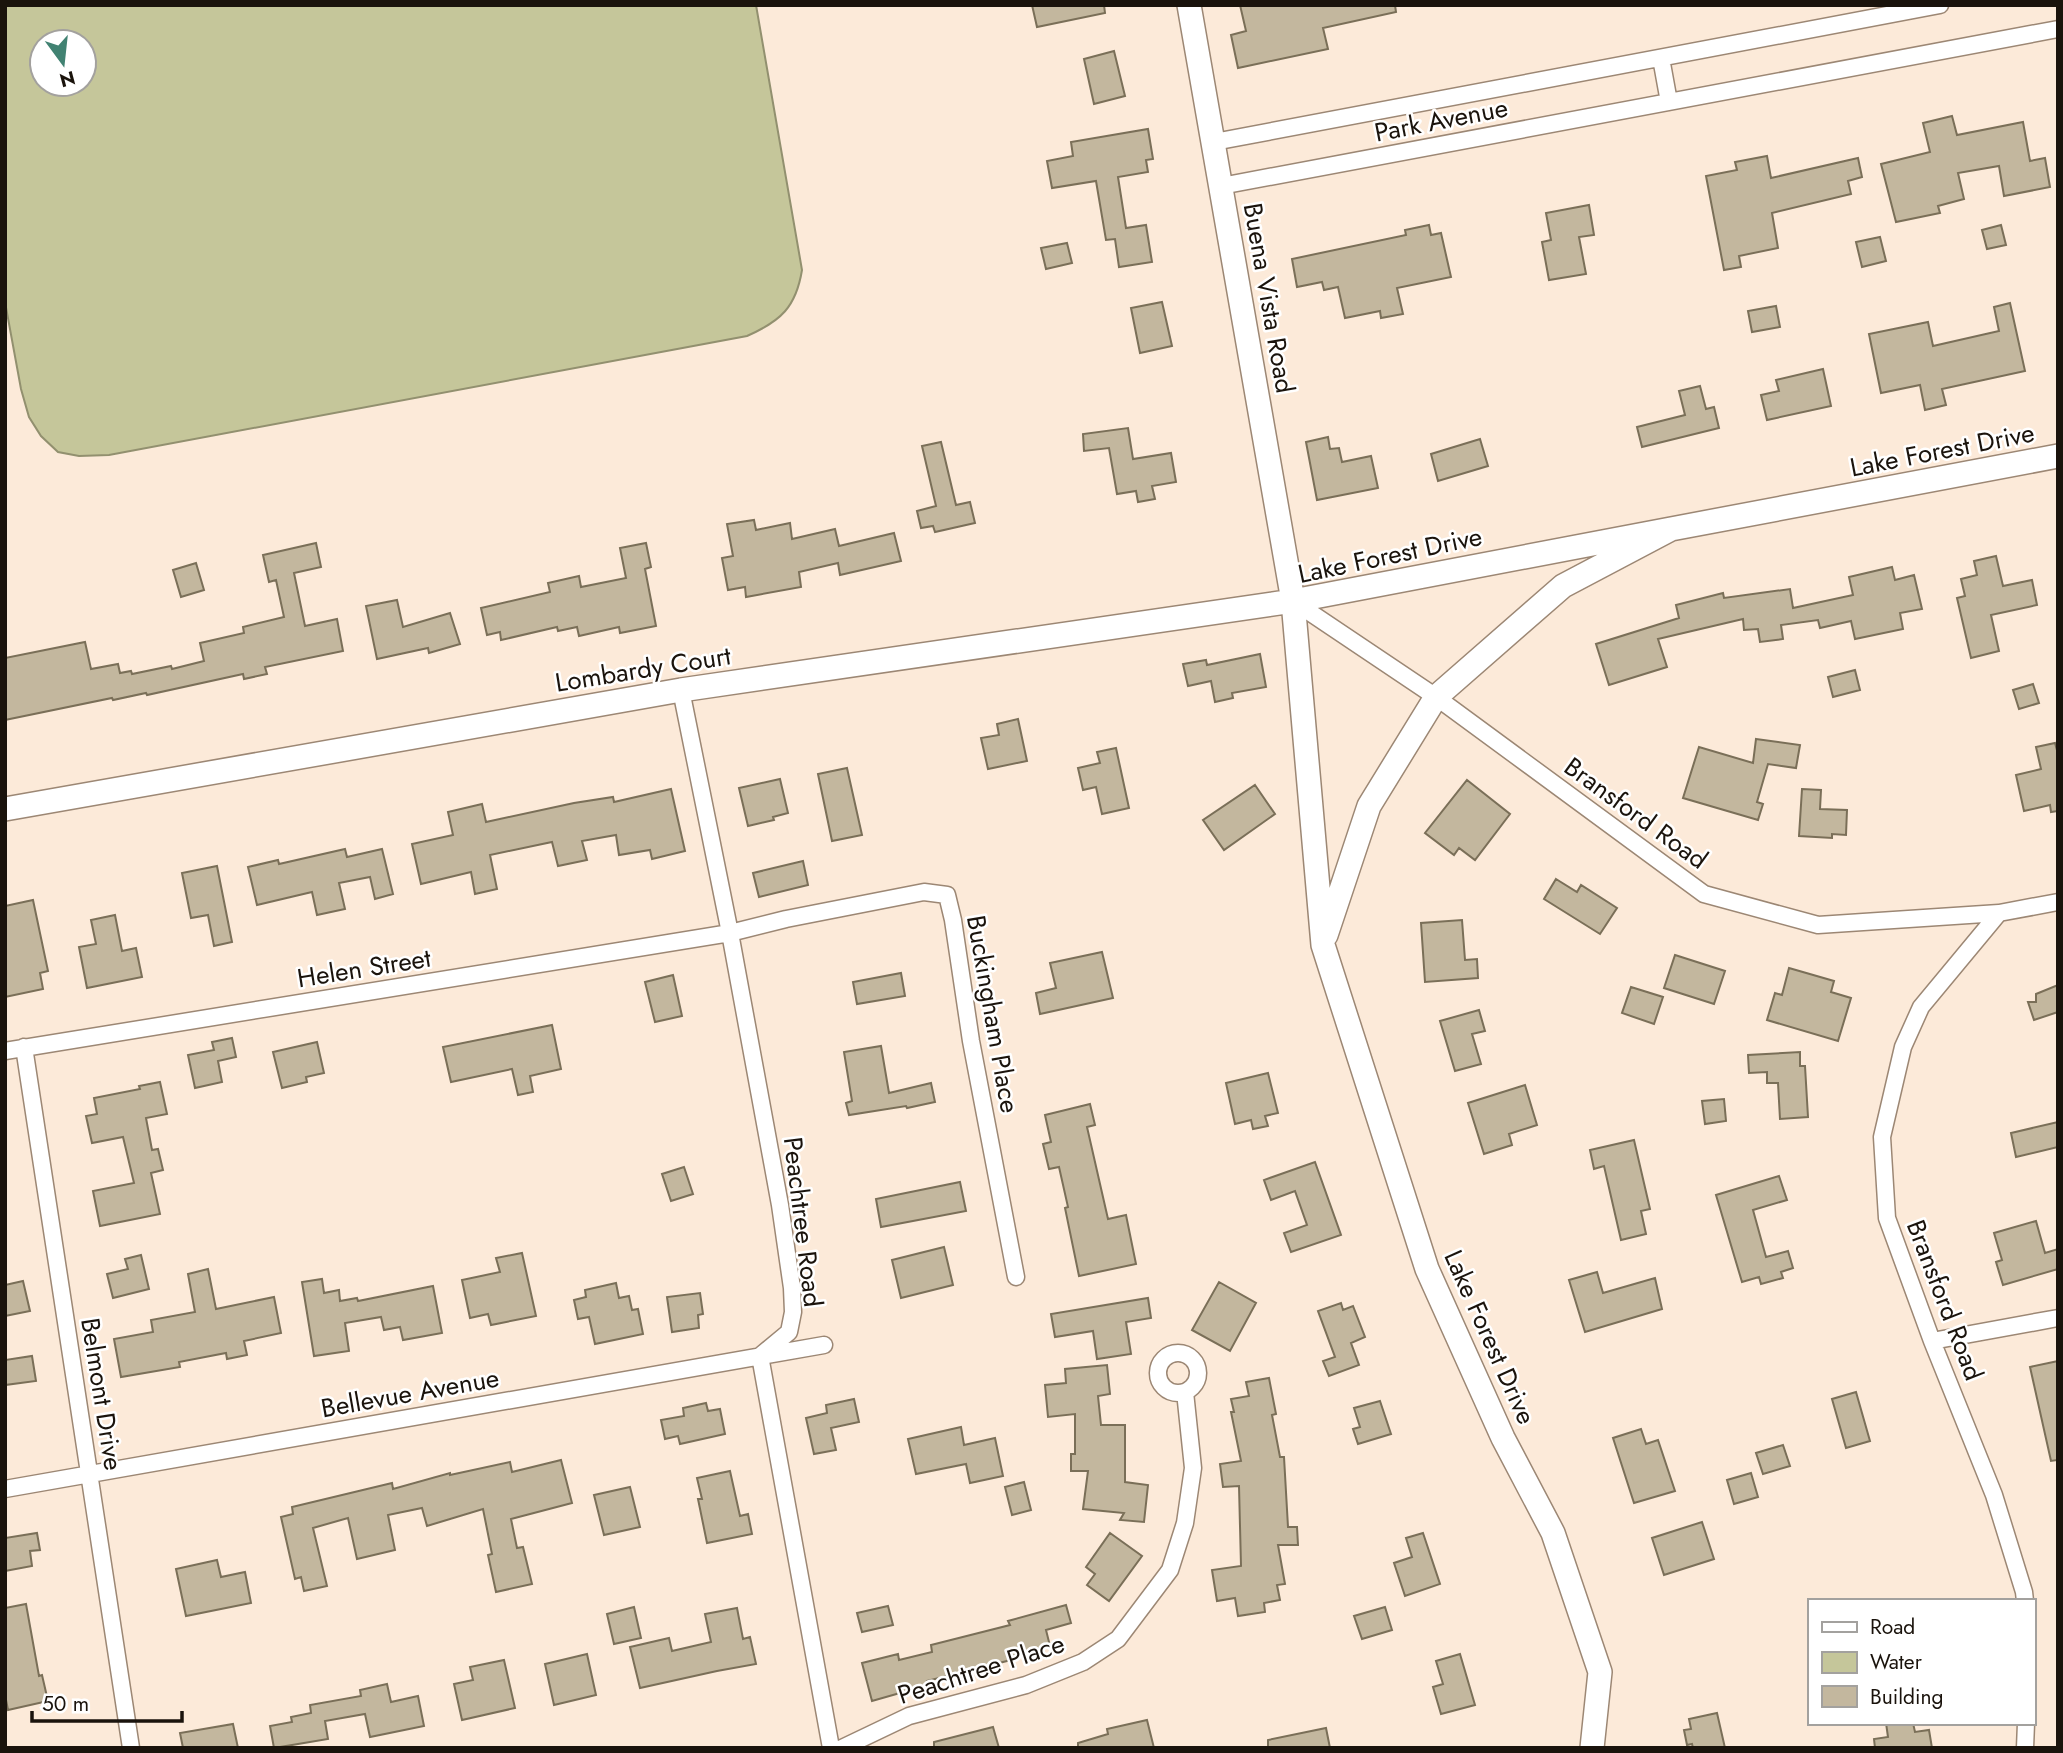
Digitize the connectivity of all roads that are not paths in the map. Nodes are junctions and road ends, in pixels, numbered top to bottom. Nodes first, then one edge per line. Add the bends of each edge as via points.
1 (1189, 5) edge
2 (1940, 5) edge
3 (2058, 29) edge
4 (1661, 58) junction
5 (1669, 102) junction
6 (1214, 142) junction
7 (1221, 186) junction
8 (2058, 456) edge
9 (1671, 529) junction
10 (1293, 601) junction
11 (681, 690) junction
12 (1436, 696) junction
13 (5, 809) edge
14 (2058, 902) edge
15 (1999, 913) junction
16 (730, 933) junction
17 (1323, 945) junction
18 (24, 1047) junction
19 (5, 1051) edge
20 (1016, 1277) dead end
21 (2058, 1318) edge
22 (1932, 1341) junction
23 (824, 1345) dead end
24 (760, 1356) junction
25 (1185, 1392) dead end
26 (89, 1475) junction
27 (5, 1489) edge
28 (2025, 1599) edge
29 (2026, 1725) edge
30 (131, 1748) edge
31 (831, 1748) edge
32 (842, 1748) edge
33 (1592, 1748) edge
34 (2025, 1748) edge

1 - 6 street, Buena Vista Road
2 - 4 street, Park Avenue
3 - 5 street, Park Avenue
4 - 5 street
4 - 6 street, Park Avenue
5 - 7 street, Park Avenue
6 - 7 street, Buena Vista Road
7 - 10 street, Buena Vista Road
8 - 9 street, Lake Forest Drive
9 - 10 street, Lake Forest Drive
9 - 12 street, Lake Forest Drive via 1563,586
10 - 11 street, Lombardy Court
10 - 12 street, Bransford Road
10 - 17 street, Lake Forest Drive
11 - 13 street, Lombardy Court
11 - 16 street, Peachtree Road
12 - 15 street, Bransford Road via 1704,894 1818,925
12 - 17 street, Lake Forest Drive via 1369,806
14 - 15 street, Bransford Road
15 - 22 street, Bransford Road via 1921,1007 1903,1047 1882,1137 1887,1218
16 - 18 street, Helen Street
16 - 20 street, Buckingham Place via 923,892 947,895
16 - 24 street, Peachtree Road via 792,1288 789,1332
17 - 33 street, Lake Forest Drive via 1427,1269 1503,1438 1553,1533 1600,1672
18 - 19 street, Helen Street
18 - 26 street, Belmont Drive
21 - 22 street
22 - 28 street, Bransford Road via 1994,1495
23 - 24 street, Bellevue Avenue
24 - 26 street, Bellevue Avenue
24 - 31 street
25 - 32 street, Peachtree Place via 1193,1468 1185,1523 1170,1570 1118,1639 1083,1662 1038,1681 909,1716
26 - 27 street, Bellevue Avenue
26 - 30 street, Belmont Drive
29 - 34 street

